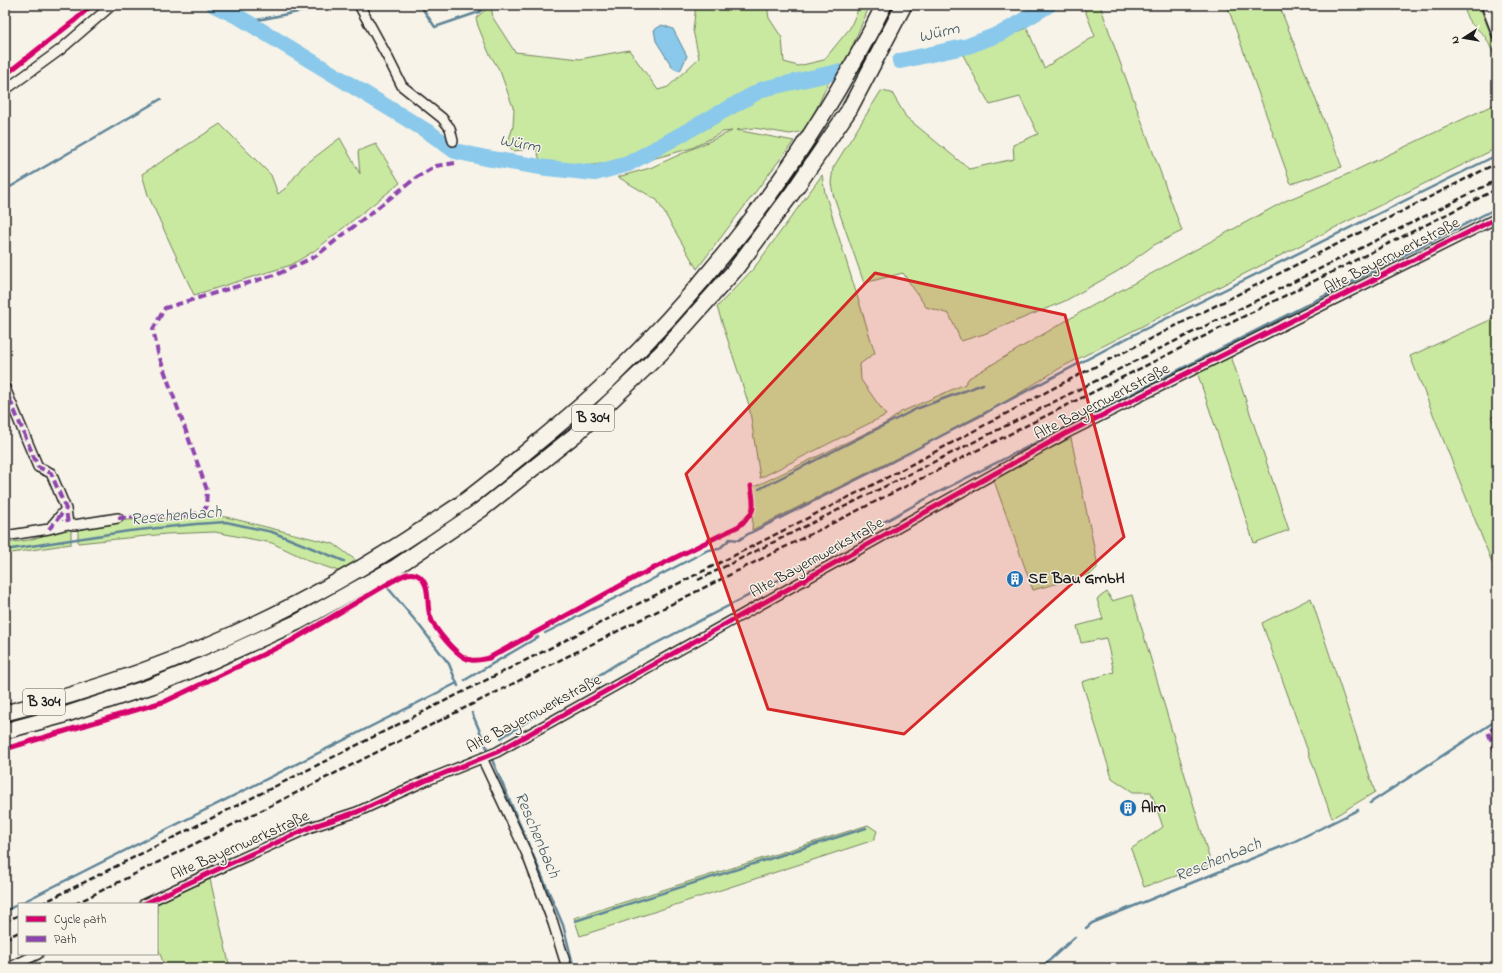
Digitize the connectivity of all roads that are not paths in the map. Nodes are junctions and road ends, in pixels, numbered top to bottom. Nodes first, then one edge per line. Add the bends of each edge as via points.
1 (112, 5) edge
2 (359, 5) edge
3 (884, 5) edge
4 (904, 5) edge
5 (1486, 5) edge
6 (1497, 34) edge
7 (5, 90) edge
8 (453, 141) dead end
9 (1497, 218) edge
10 (5, 388) edge
11 (66, 509) junction
12 (118, 518) dead end
13 (68, 524) junction
14 (49, 529) junction
15 (5, 536) edge
16 (5, 713) edge
17 (5, 731) edge
18 (484, 757) junction
19 (146, 903) edge
20 (36, 955) edge
21 (8, 968) edge
22 (567, 968) edge

1 - 7 street via 60,50
2 - 8 street via 402,86 442,118 450,128
3 - 16 highway, B 304 via 818,124 767,198 717,263 656,332 607,382 480,490 388,552 290,607 145,671
4 - 17 highway, B 304 via 849,110 793,192 734,271 661,353 569,440 469,518 396,567 298,622 152,686
5 - 6 street
9 - 18 street, Alte Bayernwerkstraße via 1065,434
10 - 11 street via 38,467 51,473
11 - 13 street
11 - 14 street
12 - 13 street via 74,526
13 - 14 street
14 - 15 street
18 - 19 street, Alte Bayernwerkstraße via 357,812 311,827
18 - 22 street via 526,852
20 - 21 street

